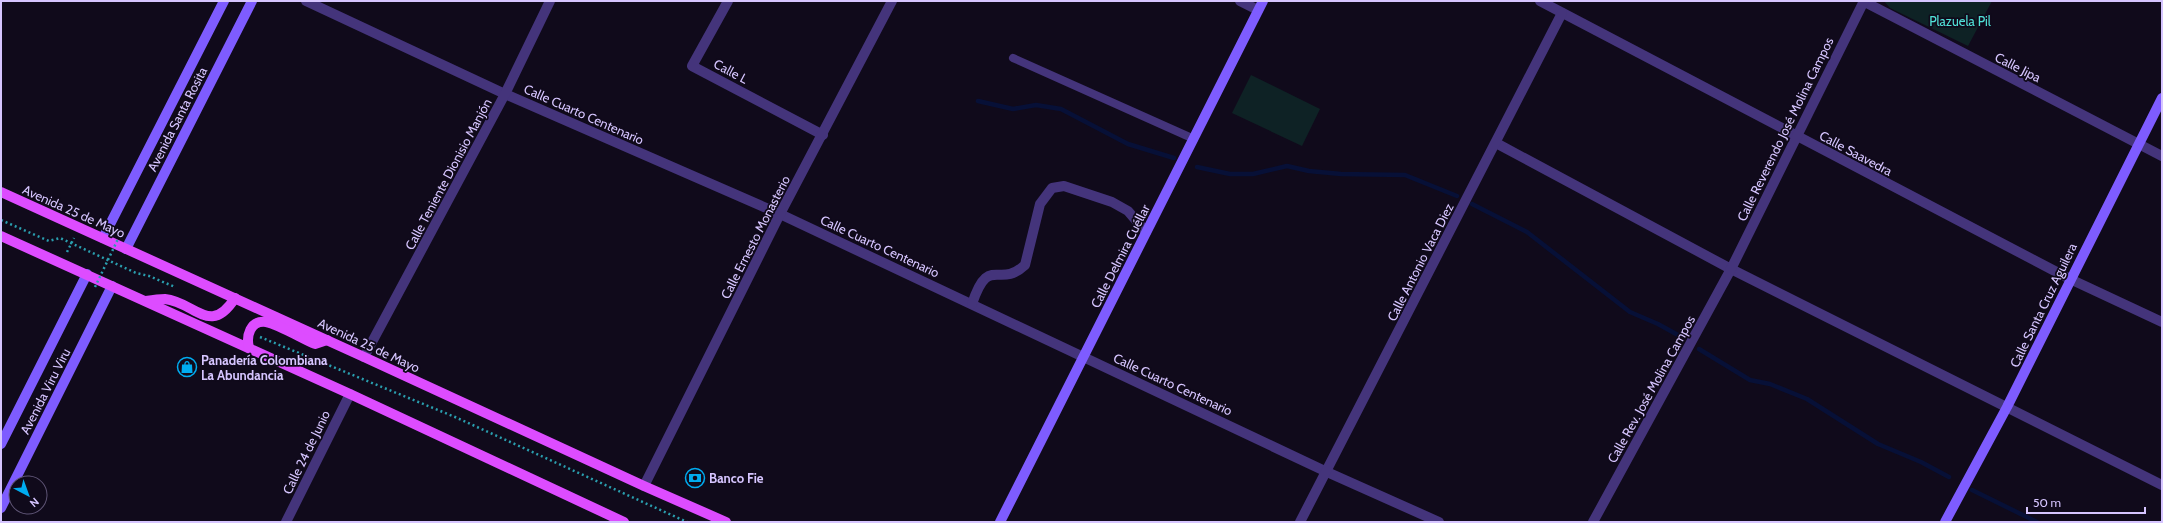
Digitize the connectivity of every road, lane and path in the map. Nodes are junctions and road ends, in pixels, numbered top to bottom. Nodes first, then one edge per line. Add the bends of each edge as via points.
1 (224, 1) edge
2 (252, 1) edge
3 (306, 1) edge
4 (550, 1) edge
5 (728, 1) edge
6 (892, 1) edge
7 (1240, 1) edge
8 (1540, 1) edge
9 (1863, 1) edge
10 (1261, 5) edge
11 (1562, 13) junction
12 (1012, 58) dead end
13 (505, 94) junction
14 (2162, 98) edge
15 (823, 135) junction
16 (1796, 136) junction
17 (1194, 139) junction
18 (1496, 143) junction
19 (2138, 143) junction
20 (2162, 156) edge
21 (1, 192) edge
22 (780, 214) junction
23 (1, 220) edge
24 (79, 227) junction
25 (1146, 232) junction
26 (1, 236) edge
27 (103, 238) junction
28 (118, 239) dead end
29 (71, 244) junction
30 (126, 249) junction
31 (61, 263) junction
32 (1731, 269) junction
33 (87, 274) junction
34 (2070, 279) junction
35 (112, 286) junction
36 (95, 287) dead end
37 (177, 288) dead end
38 (235, 298) junction
39 (144, 301) junction
40 (972, 304) junction
41 (2162, 322) edge
42 (249, 332) junction
43 (327, 340) junction
44 (249, 348) junction
45 (1084, 356) junction
46 (364, 357) junction
47 (350, 394) junction
48 (2007, 407) junction
49 (1, 444) edge
50 (1327, 472) junction
51 (2162, 485) edge
52 (644, 486) junction
53 (1, 508) edge
54 (286, 522) edge
55 (624, 522) edge
56 (687, 522) edge
57 (726, 522) edge
58 (1000, 522) edge
59 (1300, 522) edge
60 (1439, 522) edge
61 (1593, 522) edge
62 (1945, 522) edge

1 - 27 main road, Avenida Santa Rosita
2 - 30 main road, Avenida Santa Rosita
3 - 13 street, Calle Cuarto Centenario
4 - 13 street, Calle Teniente Dionisio Manjón
5 - 15 street, Calle L via 692,66
6 - 15 street, Calle Ernesto Monasterio
7 - 10 street
8 - 11 street, Calle Saavedra
9 - 16 street, Calle Reverendo José Molina Campos
9 - 19 street, Calle Jipa
10 - 17 main road, Calle Delmira Cuéllar
11 - 16 street, Calle Saavedra
11 - 18 street, Calle Antonio Vaca Diez
12 - 17 lane
13 - 22 street, Calle Cuarto Centenario
13 - 46 street, Calle Teniente Dionisio Manjón
14 - 19 main road, Calle Santa Cruz Aguilera
15 - 22 street, Calle Ernesto Monasterio
16 - 32 street, Calle Reverendo José Molina Campos
16 - 34 street, Calle Saavedra
17 - 25 main road, Calle Delmira Cuéllar
18 - 32 street
18 - 50 street, Calle Antonio Vaca Diez
19 - 20 street, Calle Jipa
19 - 34 main road, Calle Santa Cruz Aguilera
21 - 24 main road, Avenida 25 de Mayo
22 - 40 street, Calle Cuarto Centenario
22 - 52 street, Calle Ernesto Monasterio
23 - 29 path via 49,241 60,238
24 - 27 main road, Avenida 25 de Mayo
24 - 29 path
25 - 40 street via 1128,211 1112,202 1064,186 1052,188 1040,204 1025,265 1018,272 984,277
25 - 45 main road, Calle Delmira Cuéllar
26 - 31 main road
27 - 30 main road, Avenida 25 de Mayo
28 - 36 path, bridge
29 - 31 path
29 - 37 path
30 - 38 main road, Avenida 25 de Mayo
31 - 33 main road
32 - 48 street
32 - 61 street, Calle Rev. José Molina Campos
33 - 35 main road
33 - 49 main road, Avenida Viru Viru
34 - 41 street, Calle Saavedra
34 - 48 main road, Calle Santa Cruz Aguilera
35 - 39 main road
35 - 53 main road, Avenida Viru Viru
38 - 39 main road via 220,315 210,317 165,299
38 - 43 main road, Avenida 25 de Mayo
39 - 44 main road
40 - 45 street, Calle Cuarto Centenario
42 - 43 main road via 257,324 266,322 315,344
42 - 44 main road
42 - 56 path via 455,417
43 - 46 main road, Avenida 25 de Mayo
44 - 47 main road
45 - 50 street, Calle Cuarto Centenario
45 - 58 main road, Calle Delmira Cuéllar
46 - 52 main road, Avenida 25 de Mayo
47 - 54 street, Calle 24 de Junio
47 - 55 main road
48 - 51 street
48 - 62 main road, Calle Santa Cruz Aguilera
50 - 59 street, Calle Antonio Vaca Diez
50 - 60 street, Calle Cuarto Centenario
52 - 57 main road, Avenida 25 de Mayo

